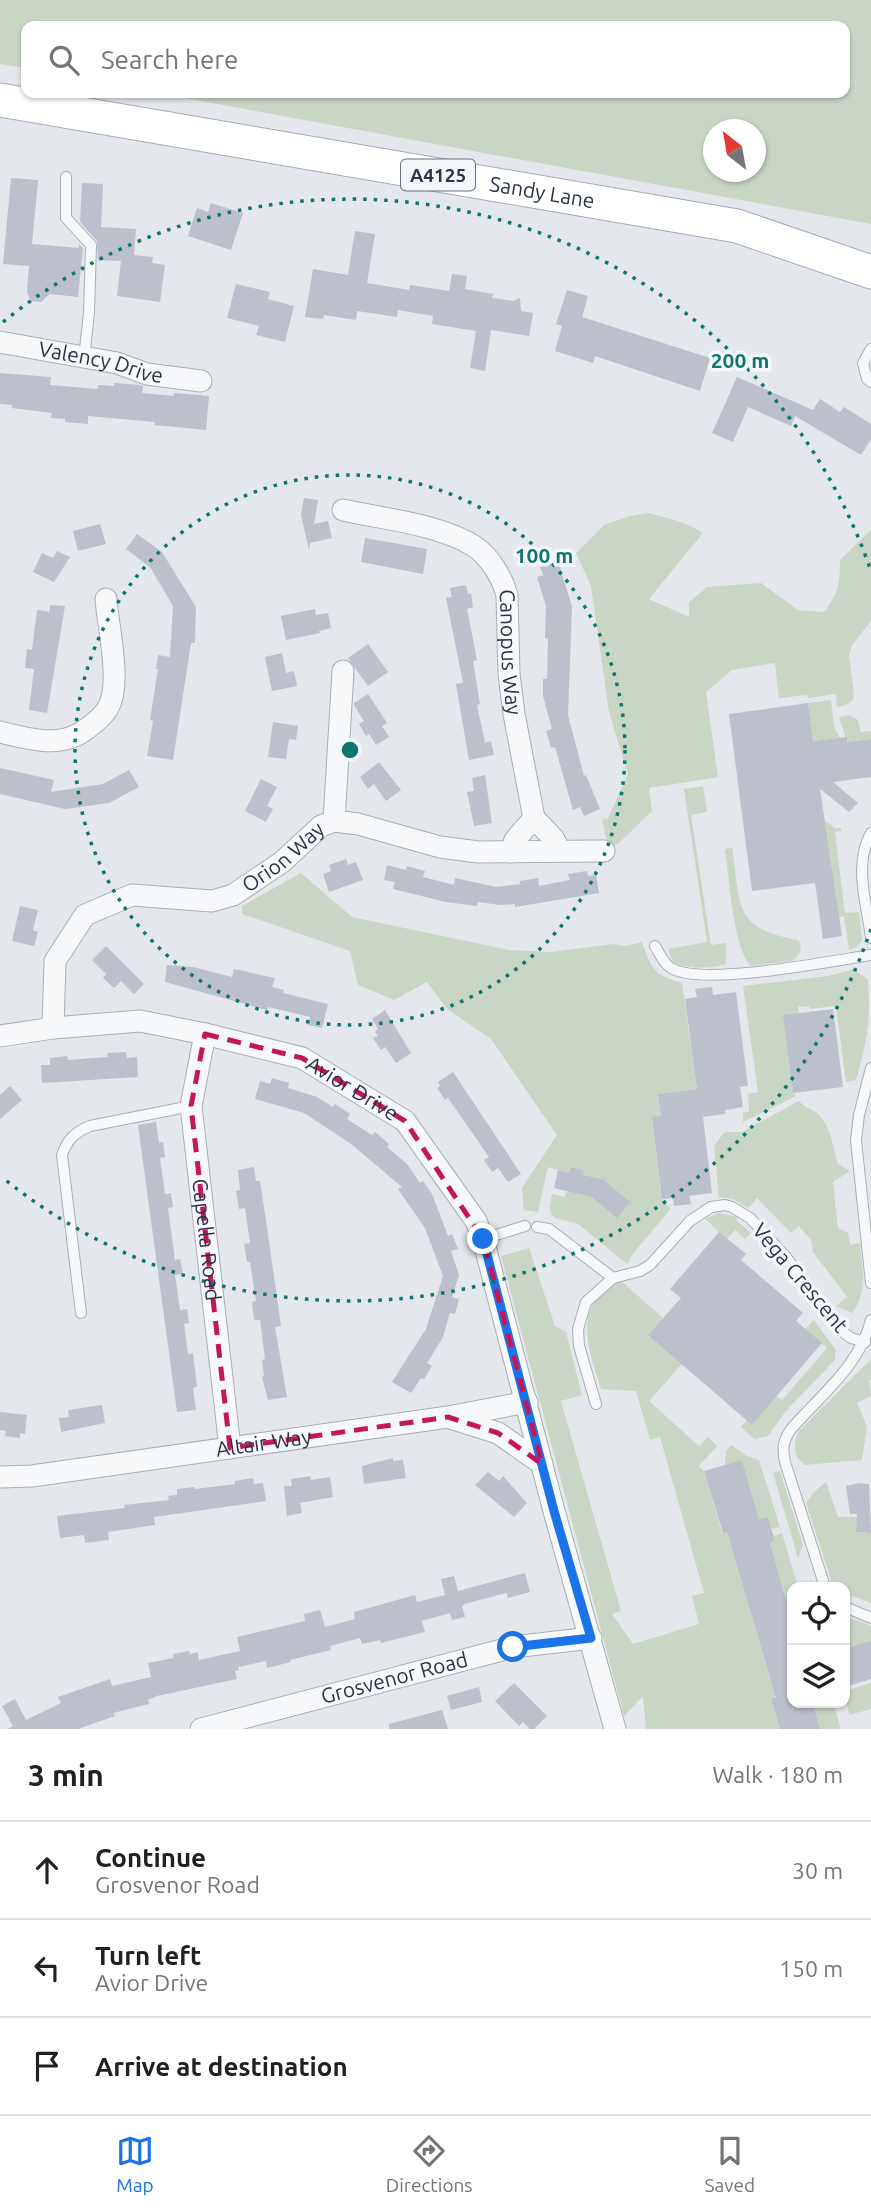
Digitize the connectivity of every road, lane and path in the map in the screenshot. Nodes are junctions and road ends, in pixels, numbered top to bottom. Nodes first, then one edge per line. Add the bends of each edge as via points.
1 (0, 100) edge
2 (66, 177) dead end
3 (871, 272) edge
4 (0, 342) edge
5 (871, 349) edge
6 (84, 358) junction
7 (201, 381) dead end
8 (871, 382) edge
9 (343, 510) dead end
10 (106, 599) dead end
11 (343, 671) dead end
12 (0, 732) edge
13 (534, 818) junction
14 (334, 821) junction
15 (871, 833) edge
16 (560, 851) junction
17 (604, 851) dead end
18 (511, 852) junction
19 (871, 938) edge
20 (656, 946) dead end
21 (871, 955) edge
22 (53, 1028) junction
23 (205, 1034) junction
24 (0, 1036) edge
25 (871, 1068) edge
26 (191, 1107) junction
27 (483, 1239) junction
28 (612, 1278) junction
29 (871, 1283) edge
30 (81, 1313) dead end
31 (871, 1320) edge
32 (865, 1342) junction
33 (527, 1402) junction
34 (596, 1404) dead end
35 (448, 1417) junction
36 (230, 1448) junction
37 (542, 1464) junction
38 (0, 1477) edge
39 (823, 1582) edge
40 (850, 1609) edge
41 (871, 1618) edge
42 (591, 1638) junction
43 (284, 1719) edge
44 (201, 1729) edge
45 (615, 1729) edge

1 - 3 main road, Sandy Lane / A4125 via 737,226
2 - 6 lane via 66,218 91,245
4 - 6 street, Valency Drive
5 - 8 lane via 863,363
6 - 7 street, Valency Drive via 147,374
9 - 13 street, Canopus Way via 456,537 486,557 495,570 507,595 509,674
10 - 12 street via 114,675 109,706 102,716 84,732 52,742
11 - 14 street
13 - 16 street
13 - 18 street
14 - 18 street, Orion Way via 440,847
14 - 22 street, Orion Way via 321,826 282,862 233,895 212,901 132,895 85,915 55,961
15 - 19 lane via 862,854
16 - 17 street, Orion Way
16 - 18 street, Orion Way
20 - 21 lane via 675,970 737,975
22 - 23 street, Avior Drive via 140,1021
22 - 24 street, Avior Drive
23 - 26 street, Capella Road
23 - 27 street, Avior Drive via 302,1058 405,1121 476,1221
25 - 29 lane via 856,1140
26 - 30 lane via 90,1126 66,1145 62,1155
26 - 36 street, Capella Road
27 - 28 lane via 531,1227 549,1229
27 - 33 street, Avior Drive
28 - 32 lane, Vega Crescent via 645,1268 697,1214 725,1205 750,1218 786,1257 839,1329
28 - 34 lane, Vega Crescent via 586,1302 578,1329
31 - 32 lane, Vega Crescent
32 - 39 lane, Vega Crescent via 847,1369 792,1428 783,1446
33 - 35 street, Altair Way
33 - 37 street, Avior Drive
35 - 36 street, Altair Way
35 - 37 street via 498,1433
36 - 38 street, Altair Way
37 - 42 street, Avior Drive
40 - 41 lane
42 - 43 street, Grosvenor Road via 513,1647
42 - 45 street, Avior Drive
43 - 44 street, Grosvenor Road

